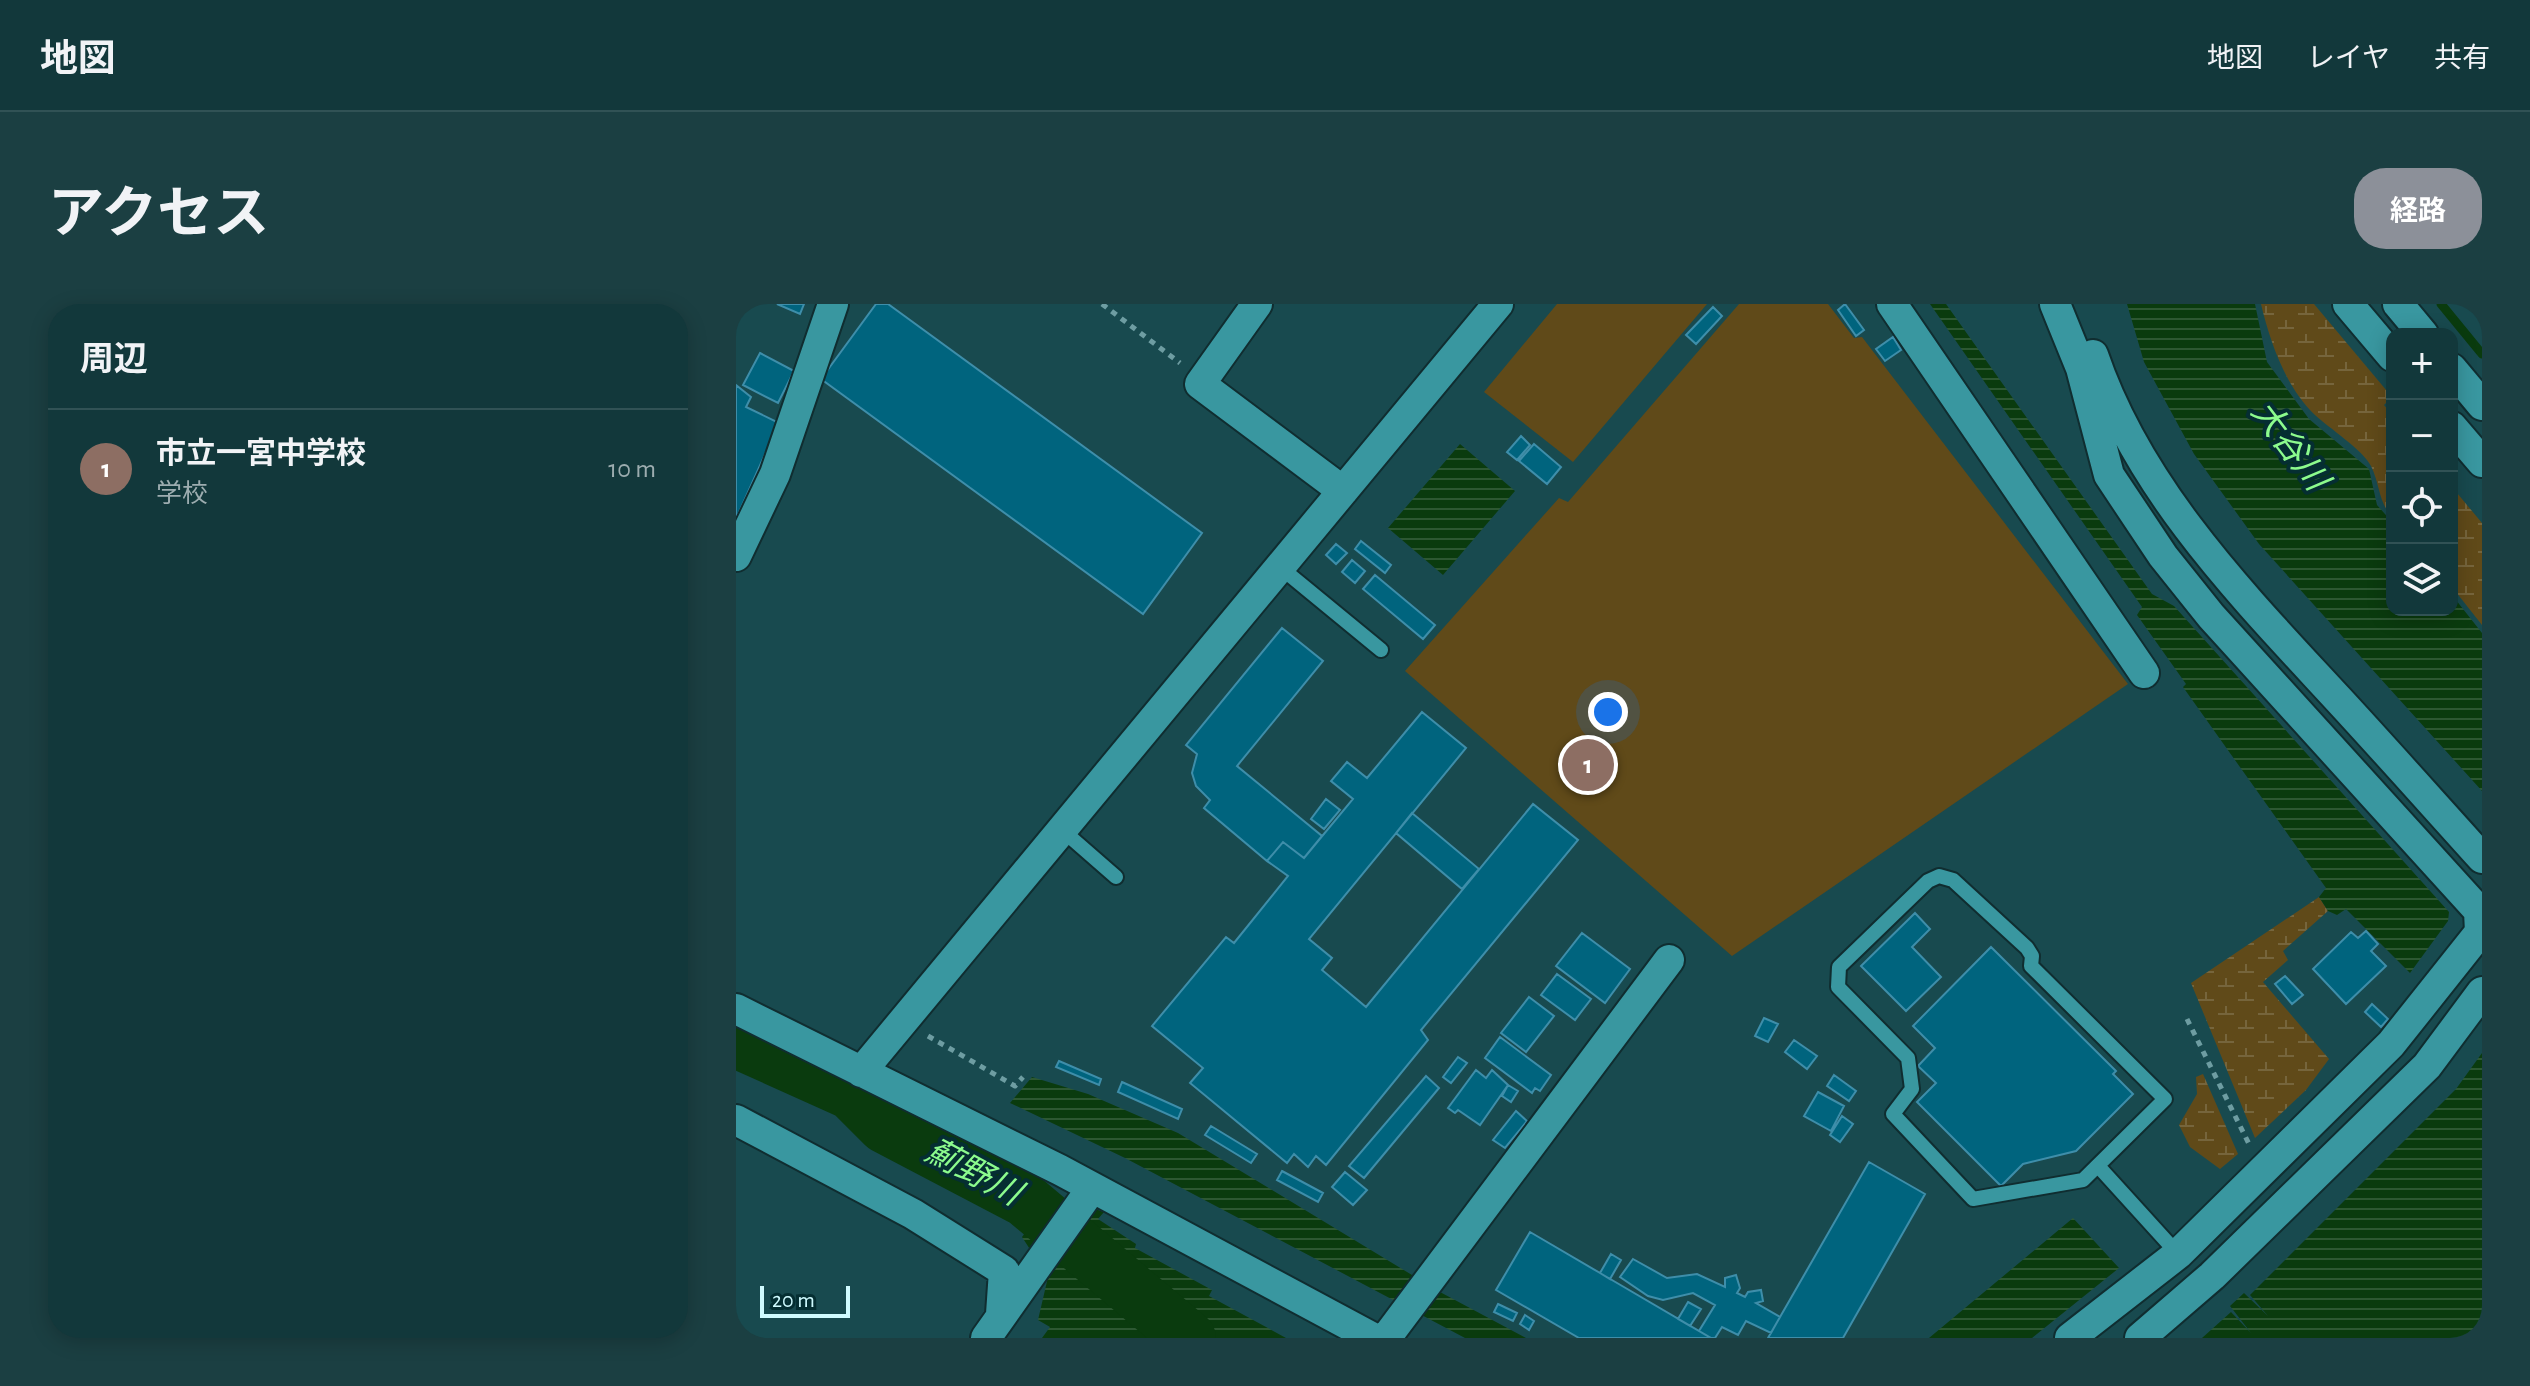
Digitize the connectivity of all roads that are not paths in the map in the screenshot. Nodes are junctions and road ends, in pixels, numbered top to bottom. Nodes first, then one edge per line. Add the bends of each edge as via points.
1 (833, 304) edge
2 (1257, 304) edge
3 (1498, 304) edge
4 (1892, 304) edge
5 (2055, 304) edge
6 (2348, 304) edge
7 (2398, 304) edge
8 (2076, 324) edge
9 (2418, 328) edge
10 (2386, 349) edge
11 (2458, 376) edge
12 (2482, 405) edge
13 (2458, 434) edge
14 (2482, 462) edge
15 (1343, 491) junction
16 (736, 556) edge
17 (1280, 567) junction
18 (1381, 650) dead end
19 (2144, 673) dead end
20 (1061, 829) junction
21 (2482, 858) edge
22 (1116, 877) dead end
23 (1669, 960) dead end
24 (2482, 992) edge
25 (736, 1009) edge
26 (861, 1072) junction
27 (736, 1120) edge
28 (2099, 1167) junction
29 (1092, 1188) junction
30 (2178, 1254) junction
31 (994, 1326) edge
32 (1373, 1338) edge
33 (1386, 1338) edge
34 (2070, 1338) edge
35 (2140, 1338) edge

1 - 16 street via 775,474
2 - 15 street via 1200,384
3 - 15 street
4 - 19 street
5 - 8 street
6 - 10 street
7 - 9 street
8 - 21 street via 2125,426 2203,548
8 - 30 street via 2081,368 2109,475 2163,556 2211,616 2479,911 2480,932 2391,1044
11 - 12 street
13 - 14 street
15 - 17 street
17 - 18 lane
17 - 20 street
20 - 22 lane
20 - 26 street
23 - 33 street
24 - 35 street via 2427,1066 2212,1276
25 - 26 street
26 - 29 street
27 - 31 street via 913,1214 1004,1271
28 - 28 lane via 2165,1099 2031,966 2027,948 1953,880 1939,876 1928,881 1839,967 1837,977 1838,987 1908,1058 1912,1089 1893,1114 1973,1199 2083,1180
28 - 30 lane
29 - 31 street
29 - 32 street
30 - 34 street

